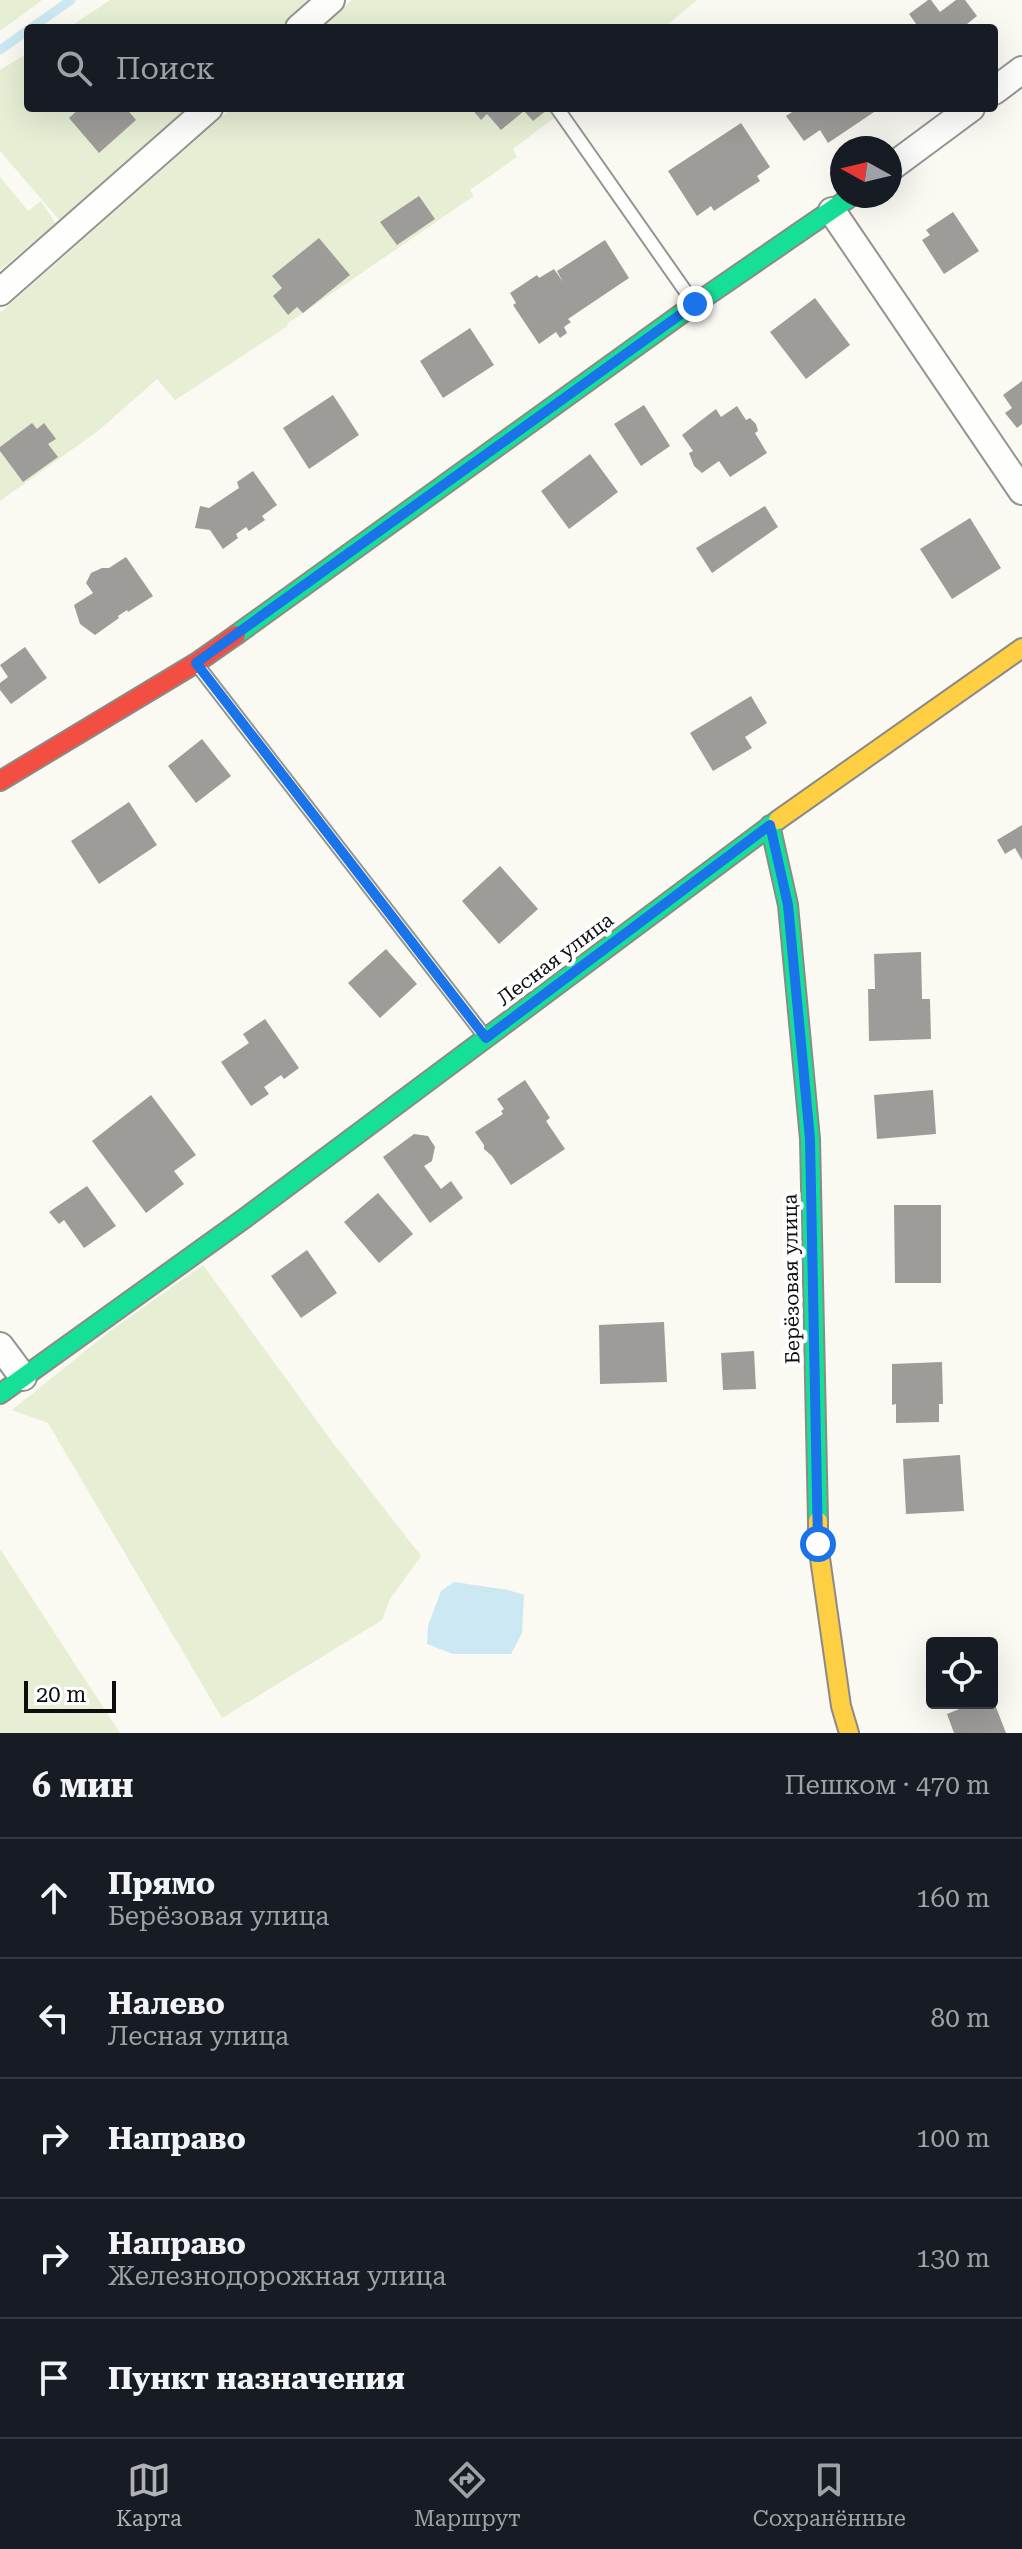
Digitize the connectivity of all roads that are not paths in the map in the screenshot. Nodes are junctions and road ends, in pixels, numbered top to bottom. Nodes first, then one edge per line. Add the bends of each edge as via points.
1 (331, 0) edge
2 (304, 24) edge
3 (1022, 70) edge
4 (998, 88) edge
5 (204, 112) edge
6 (560, 112) edge
7 (966, 112) edge
8 (902, 159) edge
9 (836, 208) edge
10 (845, 208) edge
11 (0, 292) edge
12 (695, 304) junction
13 (1022, 491) edge
14 (1022, 648) edge
15 (196, 663) junction
16 (0, 781) edge
17 (770, 825) junction
18 (486, 1038) junction
19 (0, 1346) edge
20 (23, 1377) junction
21 (0, 1394) edge
22 (849, 1733) edge

1 - 2 street
3 - 4 street
5 - 11 street
6 - 12 lane
7 - 8 street
9 - 12 street
10 - 13 street
12 - 15 street
14 - 17 street, Лесная улица
15 - 16 street
15 - 18 lane
17 - 18 street, Лесная улица
17 - 22 street, Берёзовая улица via 788,905 810,1139 818,1544
18 - 20 street, Лесная улица
19 - 20 street
20 - 21 street, Лесная улица

